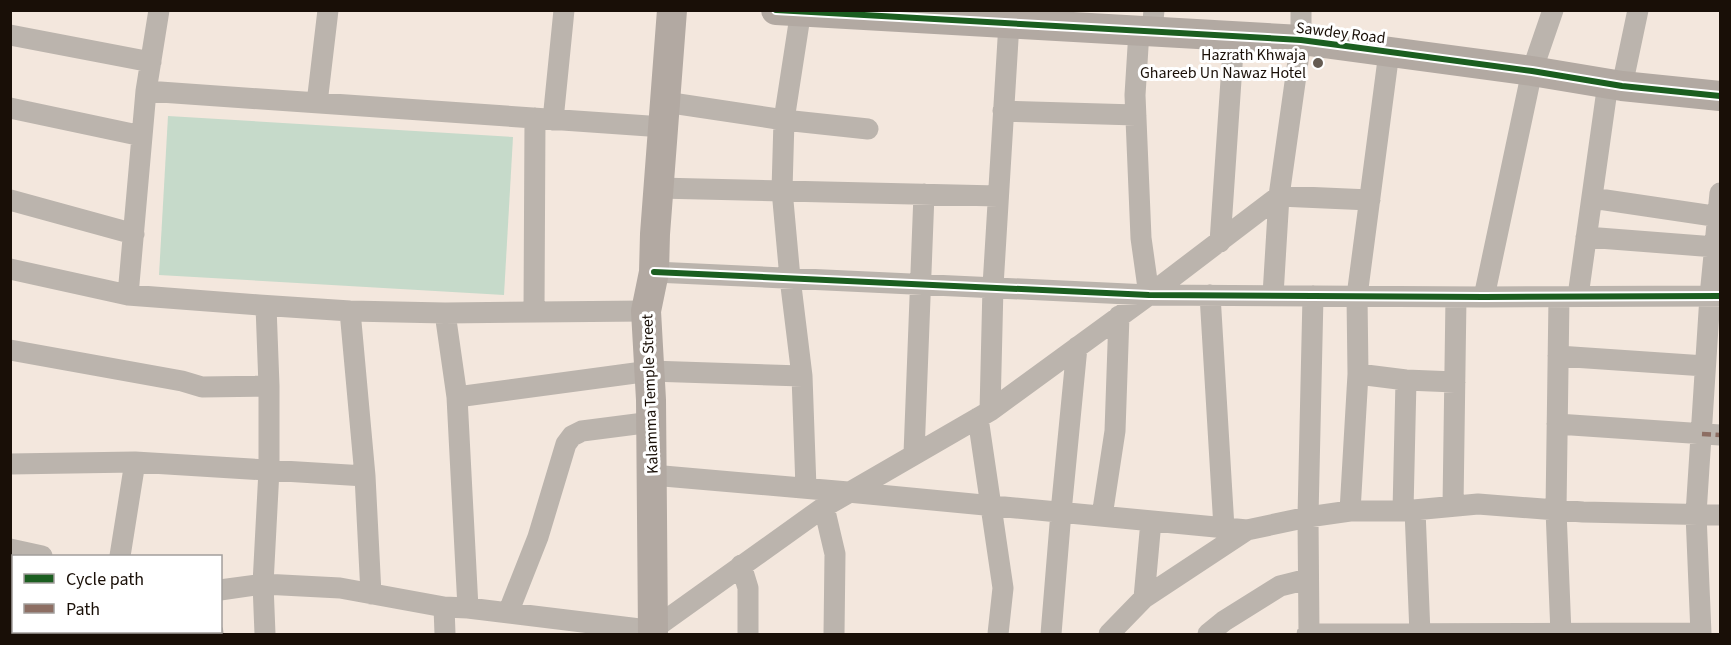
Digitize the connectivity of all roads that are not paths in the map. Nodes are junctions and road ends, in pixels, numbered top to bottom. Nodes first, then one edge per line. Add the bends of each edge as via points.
1 (159, 10) edge
2 (328, 10) edge
3 (564, 10) edge
4 (672, 10) edge
5 (1301, 10) edge
6 (1553, 10) edge
7 (1638, 10) edge
8 (792, 11) edge
9 (880, 13) edge
10 (978, 16) edge
11 (1093, 19) edge
12 (1009, 23) junction
13 (1148, 24) edge
14 (10, 35) edge
15 (1234, 36) junction
16 (1301, 40) junction
17 (1389, 52) junction
18 (151, 62) junction
19 (1532, 71) junction
20 (1615, 84) junction
21 (146, 91) junction
22 (1720, 96) edge
23 (317, 103) junction
24 (10, 108) edge
25 (1003, 111) junction
26 (664, 114) junction
27 (1136, 115) junction
28 (544, 119) junction
29 (784, 120) junction
30 (868, 129) dead end
31 (142, 136) junction
32 (658, 188) junction
33 (782, 190) junction
34 (1720, 193) edge
35 (924, 194) junction
36 (998, 196) junction
37 (1279, 196) junction
38 (1592, 198) junction
39 (10, 200) edge
40 (1370, 200) junction
41 (1719, 217) edge
42 (134, 234) junction
43 (1586, 237) junction
44 (1220, 242) junction
45 (1715, 247) junction
46 (10, 269) edge
47 (654, 272) junction
48 (790, 278) junction
49 (920, 284) junction
50 (993, 286) junction
51 (128, 295) junction
52 (1149, 295) junction
53 (1210, 295) junction
54 (1273, 296) junction
55 (1313, 296) junction
56 (1357, 296) junction
57 (1568, 296) junction
58 (1715, 296) edge
59 (1456, 297) junction
60 (1484, 297) junction
61 (266, 306) junction
62 (350, 311) junction
63 (534, 311) junction
64 (646, 311) junction
65 (446, 313) junction
66 (1119, 316) junction
67 (1077, 347) junction
68 (10, 350) edge
69 (1558, 356) junction
70 (1705, 366) junction
71 (650, 371) junction
72 (1358, 374) junction
73 (802, 376) junction
74 (1406, 380) junction
75 (1455, 382) junction
76 (269, 386) junction
77 (457, 397) junction
78 (984, 415) junction
79 (652, 422) junction
80 (1557, 424) junction
81 (1711, 435) edge
82 (914, 454) junction
83 (135, 462) junction
84 (10, 464) edge
85 (269, 470) junction
86 (652, 475) junction
87 (365, 476) junction
88 (806, 488) junction
89 (848, 492) junction
90 (991, 506) junction
91 (1453, 506) junction
92 (824, 507) junction
93 (1409, 510) junction
94 (1556, 510) junction
95 (1350, 511) junction
96 (1061, 512) junction
97 (1696, 514) junction
98 (1720, 515) edge
99 (1102, 516) junction
100 (1308, 517) junction
101 (1151, 521) junction
102 (1224, 528) junction
103 (1247, 530) junction
104 (10, 549) edge
105 (37, 555) edge
106 (120, 555) edge
107 (741, 565) junction
108 (1308, 579) junction
109 (263, 584) junction
110 (222, 590) edge
111 (371, 594) junction
112 (1144, 598) junction
113 (444, 607) junction
114 (468, 608) junction
115 (508, 613) junction
116 (646, 633) edge
117 (265, 634) edge
118 (445, 634) edge
119 (748, 634) edge
120 (834, 634) edge
121 (998, 634) edge
122 (1051, 634) edge
123 (1109, 634) edge
124 (1208, 634) edge
125 (1308, 634) edge
126 (1420, 634) edge
127 (1561, 634) edge
128 (1701, 634) edge

1 - 18 street
2 - 23 street
3 - 28 street
4 - 26 street, Kalamma Temple Street
5 - 16 street
6 - 19 street
7 - 20 street
8 - 9 street, Sawdey Road
8 - 29 street
9 - 10 street, Sawdey Road
10 - 12 street, Sawdey Road
11 - 12 street, Sawdey Road
11 - 13 street, Sawdey Road
12 - 25 street
13 - 15 street, Sawdey Road
13 - 27 street via 1135,95
14 - 18 street
15 - 16 street, Sawdey Road
15 - 44 street
16 - 17 street, Sawdey Road
16 - 37 street
17 - 19 street, Sawdey Road
17 - 40 street
18 - 21 street
19 - 20 street, Sawdey Road
19 - 60 street
20 - 22 street, Sawdey Road
20 - 38 street
21 - 23 street
21 - 31 street
23 - 28 street
24 - 31 street
25 - 27 street
25 - 36 street
26 - 28 street
26 - 29 street
26 - 32 street, Kalamma Temple Street
27 - 52 street via 1141,238
28 - 63 street
29 - 30 street
29 - 33 street
31 - 42 street
32 - 33 street
32 - 47 street, Kalamma Temple Street
33 - 35 street
33 - 48 street
34 - 41 street
35 - 36 street
35 - 49 street
36 - 50 street
37 - 40 street
37 - 44 street
37 - 54 street
38 - 41 street
38 - 43 street
39 - 42 street
40 - 56 street
41 - 45 street
42 - 51 street
43 - 45 street
43 - 57 street
44 - 52 street
45 - 58 street
46 - 51 street
47 - 48 street
47 - 64 street, Kalamma Temple Street
48 - 49 street
48 - 73 street
49 - 50 street
49 - 82 street
50 - 52 street
50 - 78 street
51 - 61 street
52 - 53 street
52 - 66 street
53 - 54 street
53 - 102 street
54 - 55 street
55 - 56 street
55 - 100 street
56 - 59 street
56 - 72 street
57 - 58 street
57 - 60 street
57 - 69 street
58 - 70 street
59 - 60 street
59 - 75 street
61 - 62 street
61 - 76 street
62 - 65 street
62 - 87 street
63 - 64 street
63 - 65 street
64 - 71 street, Kalamma Temple Street
65 - 77 street
66 - 67 street
66 - 99 street via 1114,432
67 - 78 street
67 - 96 street
68 - 76 street via 202,387
69 - 70 street
69 - 80 street
70 - 81 street
71 - 73 street
71 - 77 street
71 - 79 street, Kalamma Temple Street
72 - 74 street
72 - 95 street
73 - 88 street
74 - 75 street
74 - 93 street
75 - 91 street
76 - 85 street
77 - 114 street
78 - 82 street
78 - 90 street
79 - 86 street, Kalamma Temple Street
79 - 115 street via 582,431 572,436
80 - 81 street
80 - 94 street
81 - 97 street
82 - 89 street
83 - 84 street
83 - 85 street
83 - 106 street
85 - 87 street
85 - 109 street
86 - 88 street
86 - 116 street, Kalamma Temple Street
87 - 111 street
88 - 89 street
89 - 90 street
89 - 92 street
90 - 96 street
90 - 121 street via 1003,588
91 - 93 street
91 - 94 street
92 - 107 street
92 - 120 street via 835,554
93 - 95 street
93 - 126 street
94 - 97 street
94 - 127 street
95 - 100 street
96 - 99 street
96 - 122 street
97 - 98 street
97 - 128 street
99 - 101 street
100 - 103 street
100 - 108 street
101 - 102 street
101 - 112 street
102 - 103 street
103 - 112 street
104 - 105 street
107 - 116 street
107 - 119 street via 748,588
108 - 124 street via 1280,586
108 - 125 street
109 - 110 street
109 - 111 street via 340,588
109 - 117 street
111 - 113 street
112 - 123 street
113 - 114 street
113 - 118 street
114 - 115 street
115 - 116 street
125 - 126 street
126 - 127 street
127 - 128 street

